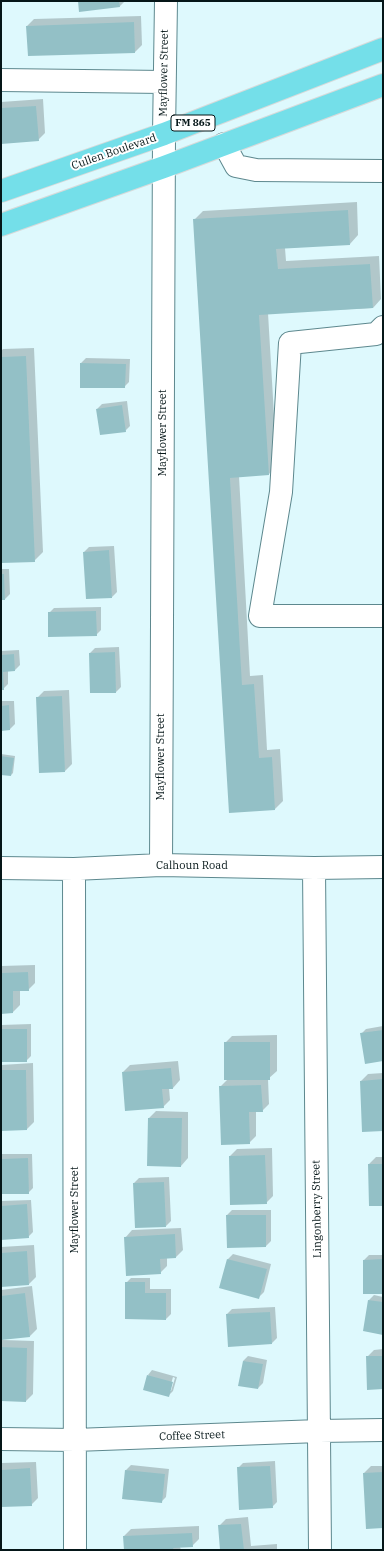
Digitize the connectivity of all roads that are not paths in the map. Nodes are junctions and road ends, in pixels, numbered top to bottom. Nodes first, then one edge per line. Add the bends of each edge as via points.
1 (166, 1) edge
2 (383, 49) edge
3 (1, 80) edge
4 (164, 82) junction
5 (383, 85) edge
6 (164, 134) junction
7 (224, 144) junction
8 (164, 167) junction
9 (383, 171) edge
10 (1, 191) edge
11 (1, 225) edge
12 (383, 327) edge
13 (383, 616) edge
14 (161, 866) junction
15 (383, 867) edge
16 (1, 868) edge
17 (314, 868) junction
18 (74, 869) junction
19 (383, 1430) edge
20 (319, 1431) junction
21 (1, 1439) edge
22 (75, 1440) junction
23 (76, 1550) edge
24 (320, 1550) edge

1 - 4 street, Mayflower Street
2 - 6 main road, Cullen Boulevard / FM 865
3 - 4 street
4 - 6 street, Mayflower Street
5 - 7 main road, FM 865
6 - 8 street, Mayflower Street
6 - 10 main road, Cullen Boulevard / FM 865
7 - 8 main road, FM 865
7 - 9 street via 236,166 256,170
8 - 11 main road, FM 865
8 - 14 street, Mayflower Street
12 - 13 street via 376,334 290,343 281,492 260,616
14 - 17 street, Calhoun Road
14 - 18 street, Calhoun Road
15 - 17 street, Calhoun Road
16 - 18 street, Calhoun Road
17 - 20 street, Lingonberry Street
18 - 22 street, Mayflower Street
19 - 20 street, Coffee Street
20 - 22 street, Coffee Street
20 - 24 street, Lingonberry Street
21 - 22 street, Coffee Street
22 - 23 street, Mayflower Street

